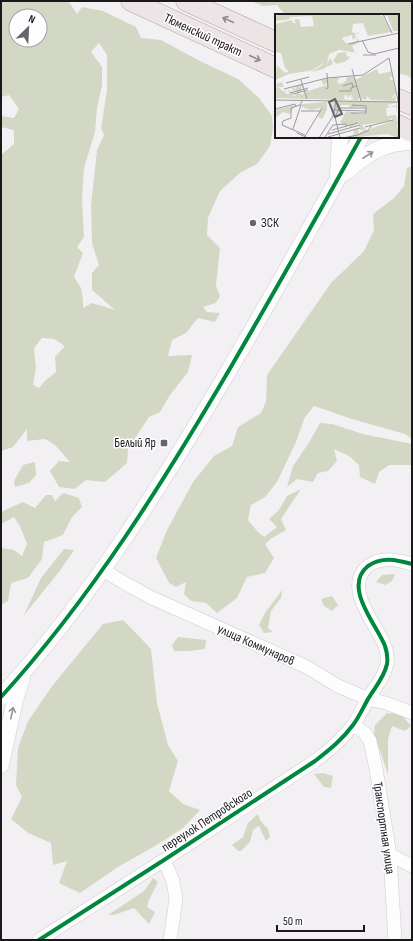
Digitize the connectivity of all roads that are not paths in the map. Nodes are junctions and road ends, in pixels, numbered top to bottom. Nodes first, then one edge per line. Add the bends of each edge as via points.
1 (131, 1) edge
2 (186, 1) edge
3 (275, 42) edge
4 (275, 68) edge
5 (399, 99) edge
6 (412, 105) edge
7 (399, 126) edge
8 (412, 132) edge
9 (340, 138) edge
10 (360, 138) edge
11 (412, 142) edge
12 (338, 180) junction
13 (412, 564) edge
14 (103, 570) junction
15 (24, 672) junction
16 (1, 697) edge
17 (368, 699) junction
18 (412, 713) edge
19 (353, 725) junction
20 (1, 765) edge
21 (390, 855) junction
22 (164, 860) junction
23 (412, 866) edge
24 (39, 940) edge
25 (170, 940) edge
26 (395, 940) edge

1 -> 4 main road, Тюменский тракт
3 -> 2 main road, Тюменский тракт
5 - 6 main road
7 - 8 main road
9 - 12 street
10 - 12 street
12 -> 11 street via 377,149
12 - 14 street via 187,442
13 - 17 street, переулок Петровского via 381,560 366,568 360,576 360,595 384,644 387,658 382,678
14 - 15 street
14 - 17 street, улица Коммунаров via 150,597 307,667 338,686
15 - 16 street
20 -> 15 street via 15,700
17 - 18 street, улица Коммунаров via 386,702
17 - 19 street, переулок Петровского
19 - 21 street, Транспортная улица via 370,741
19 - 22 street, переулок Петровского via 335,745 315,761
21 - 23 street
21 - 26 street, Транспортная улица
22 - 24 street, переулок Петровского
22 - 25 street via 173,881 176,899

